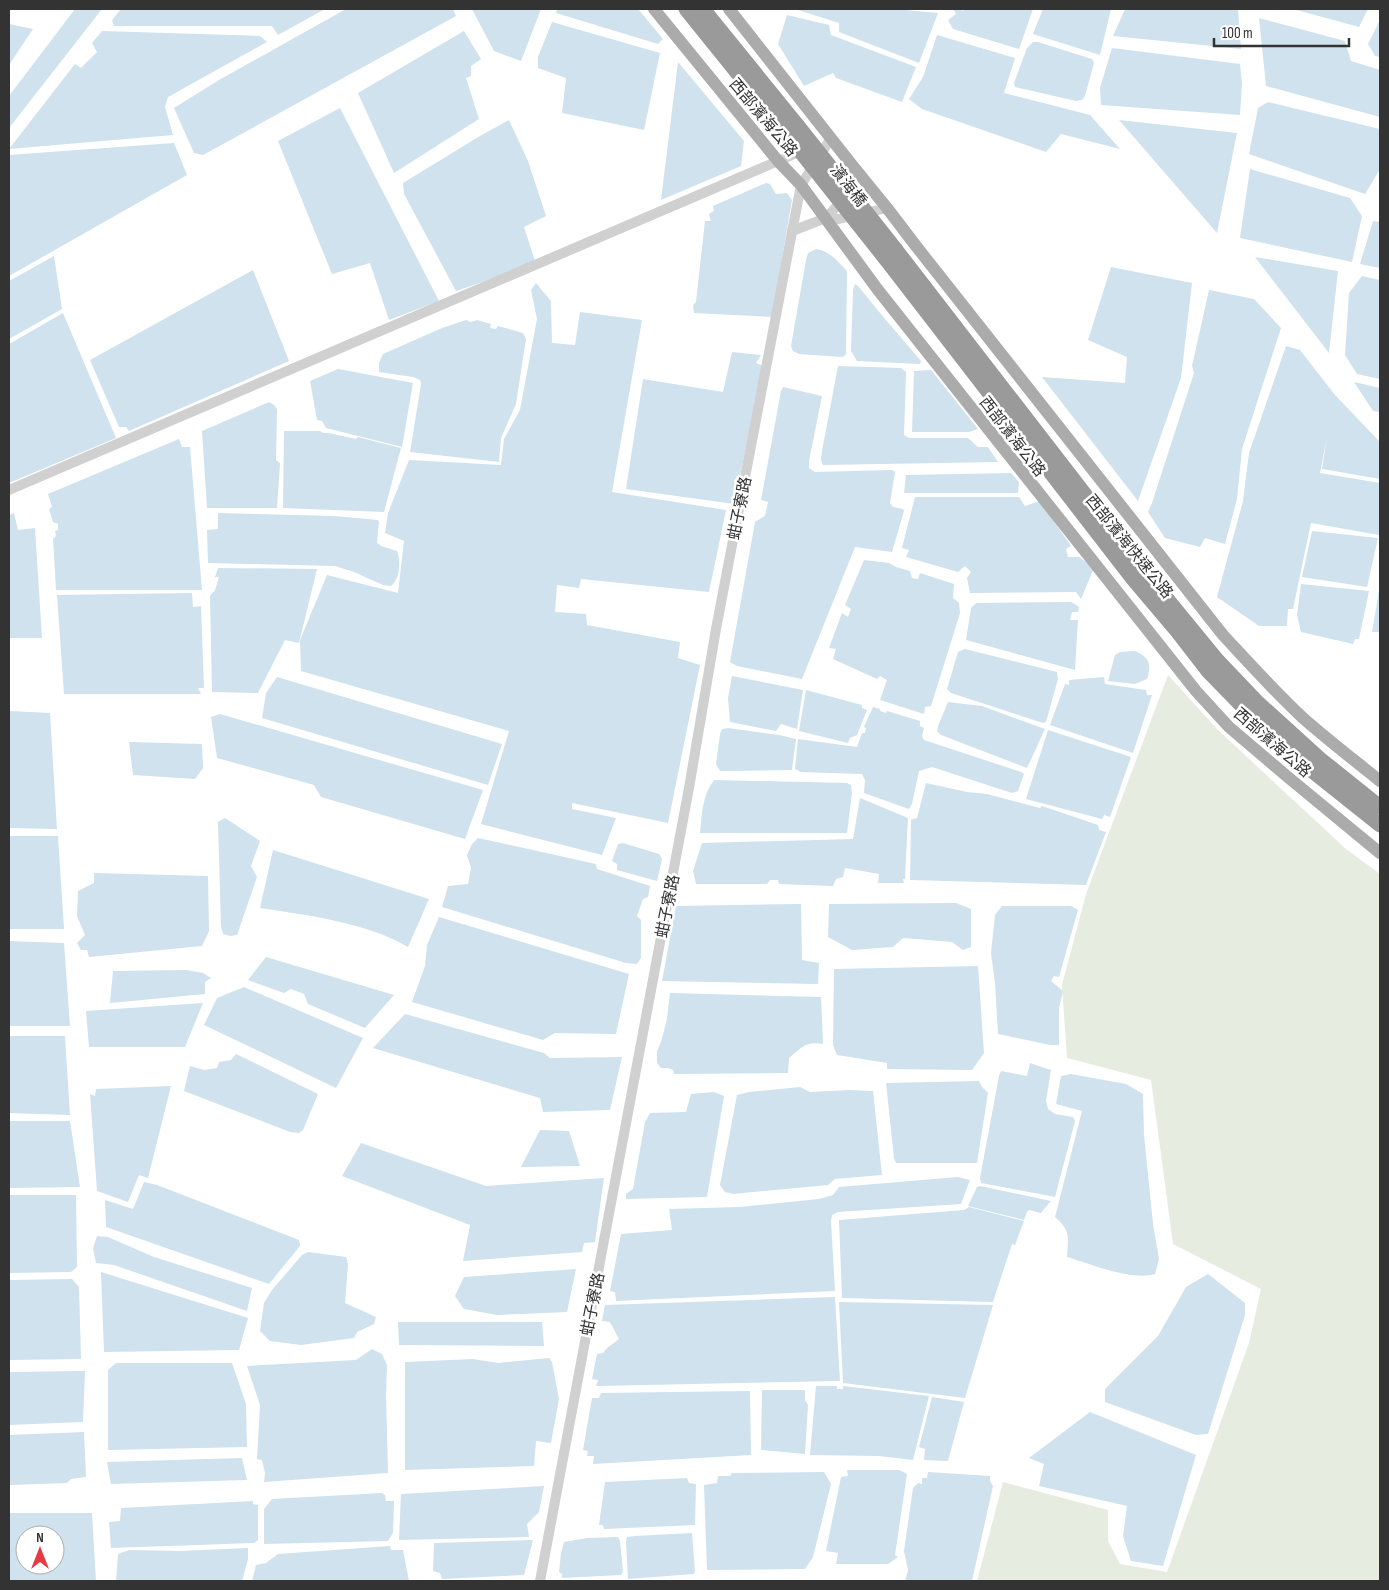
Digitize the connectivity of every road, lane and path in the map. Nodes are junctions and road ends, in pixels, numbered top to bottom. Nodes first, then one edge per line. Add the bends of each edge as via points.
1 (654, 9) edge
2 (686, 9) edge
3 (703, 9) edge
4 (729, 9) edge
5 (791, 129) junction
6 (831, 138) junction
7 (778, 161) junction
8 (852, 165) junction
9 (801, 185) junction
10 (888, 208) junction
11 (826, 218) junction
12 (792, 231) junction
13 (890, 254) junction
14 (9, 490) edge
15 (1380, 781) edge
16 (1380, 807) edge
17 (1380, 825) edge
18 (1380, 853) edge
19 (540, 1581) edge

1 - 7 main road, 西部濱海公路
2 - 5 highway
3 - 5 highway
4 - 6 main road
5 - 13 highway, 濱海橋, bridge
6 - 7 street
6 - 8 main road
6 - 9 street
7 - 9 main road, 西部濱海公路
7 - 14 street
8 - 10 main road
8 - 11 street via 845,197
9 - 11 main road, 西部濱海公路
9 - 12 street, 蚶子寮路
10 - 11 street via 839,219
10 - 15 main road via 1223,635 1302,716
11 - 12 street
11 - 18 main road, 西部濱海公路 via 878,290 1196,691 1229,727
12 - 19 street, 蚶子寮路
13 - 16 highway, 西部濱海快速公路 via 1217,660 1256,702
13 - 17 highway, 西部濱海快速公路 via 1122,566 1208,671 1311,770

